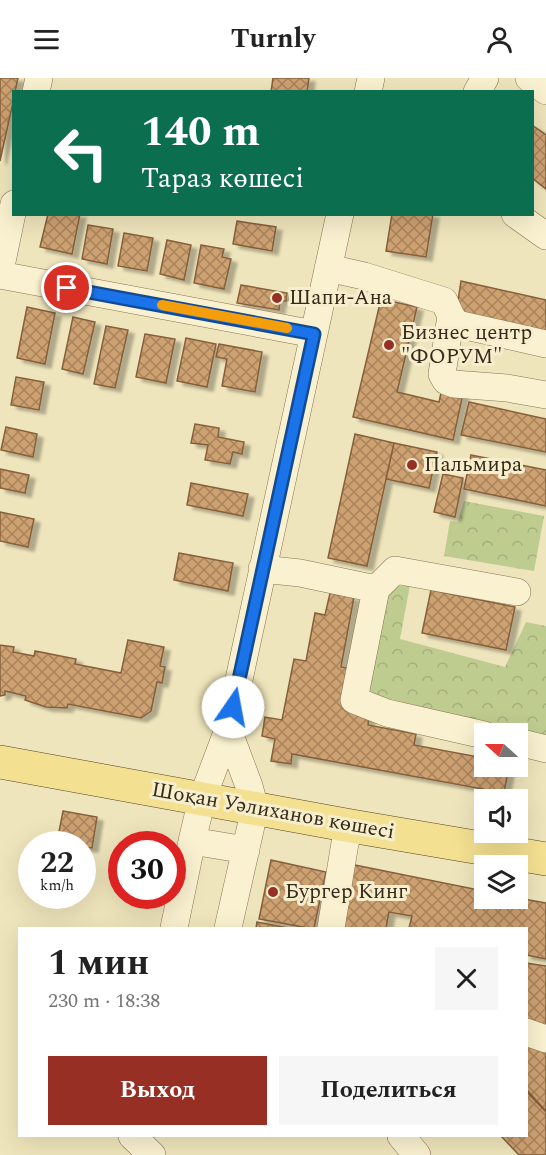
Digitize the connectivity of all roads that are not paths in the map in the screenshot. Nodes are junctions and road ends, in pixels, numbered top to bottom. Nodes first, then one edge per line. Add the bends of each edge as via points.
1 (529, 78) edge
2 (546, 91) edge
3 (12, 214) edge
4 (340, 216) edge
5 (518, 216) edge
6 (546, 236) edge
7 (328, 268) junction
8 (0, 273) edge
9 (451, 316) junction
10 (314, 334) junction
11 (546, 344) edge
12 (546, 394) edge
13 (262, 569) junction
14 (376, 589) junction
15 (517, 592) dead end
16 (228, 730) junction
17 (474, 733) edge
18 (528, 744) edge
19 (546, 749) edge
20 (0, 762) edge
21 (202, 799) junction
22 (255, 808) junction
23 (351, 826) junction
24 (192, 841) junction
25 (246, 850) junction
26 (546, 859) edge
27 (174, 927) edge
28 (228, 927) edge
29 (331, 927) edge
30 (528, 1033) edge
31 (546, 1039) edge
32 (132, 1137) edge
33 (133, 1137) edge
34 (402, 1137) edge
35 (128, 1155) edge
36 (152, 1155) edge
37 (417, 1155) edge

1 - 2 street
3 - 8 street
4 - 7 street
5 - 6 street
7 - 9 street via 444,301
7 - 10 street
8 - 10 street
9 - 11 street via 457,324
9 - 12 street via 442,374 446,381
10 - 13 street
13 - 14 street
13 - 16 street
14 - 15 street via 395,570
14 - 17 street via 354,700 387,713
16 - 21 street
16 - 22 street
18 - 19 street
20 - 21 main road, Шоқан Уәлиханов көшесі
21 - 22 main road, Шоқан Уәлиханов көшесі
21 - 24 street
22 - 23 main road, Шоқан Уәлиханов көшесі
22 - 25 street
23 - 26 main road, Шоқан Уәлиханов көшесі
23 - 29 street
24 - 25 street
24 - 27 street
25 - 28 street
30 - 31 street
32 - 35 street
33 - 36 street
34 - 37 street

